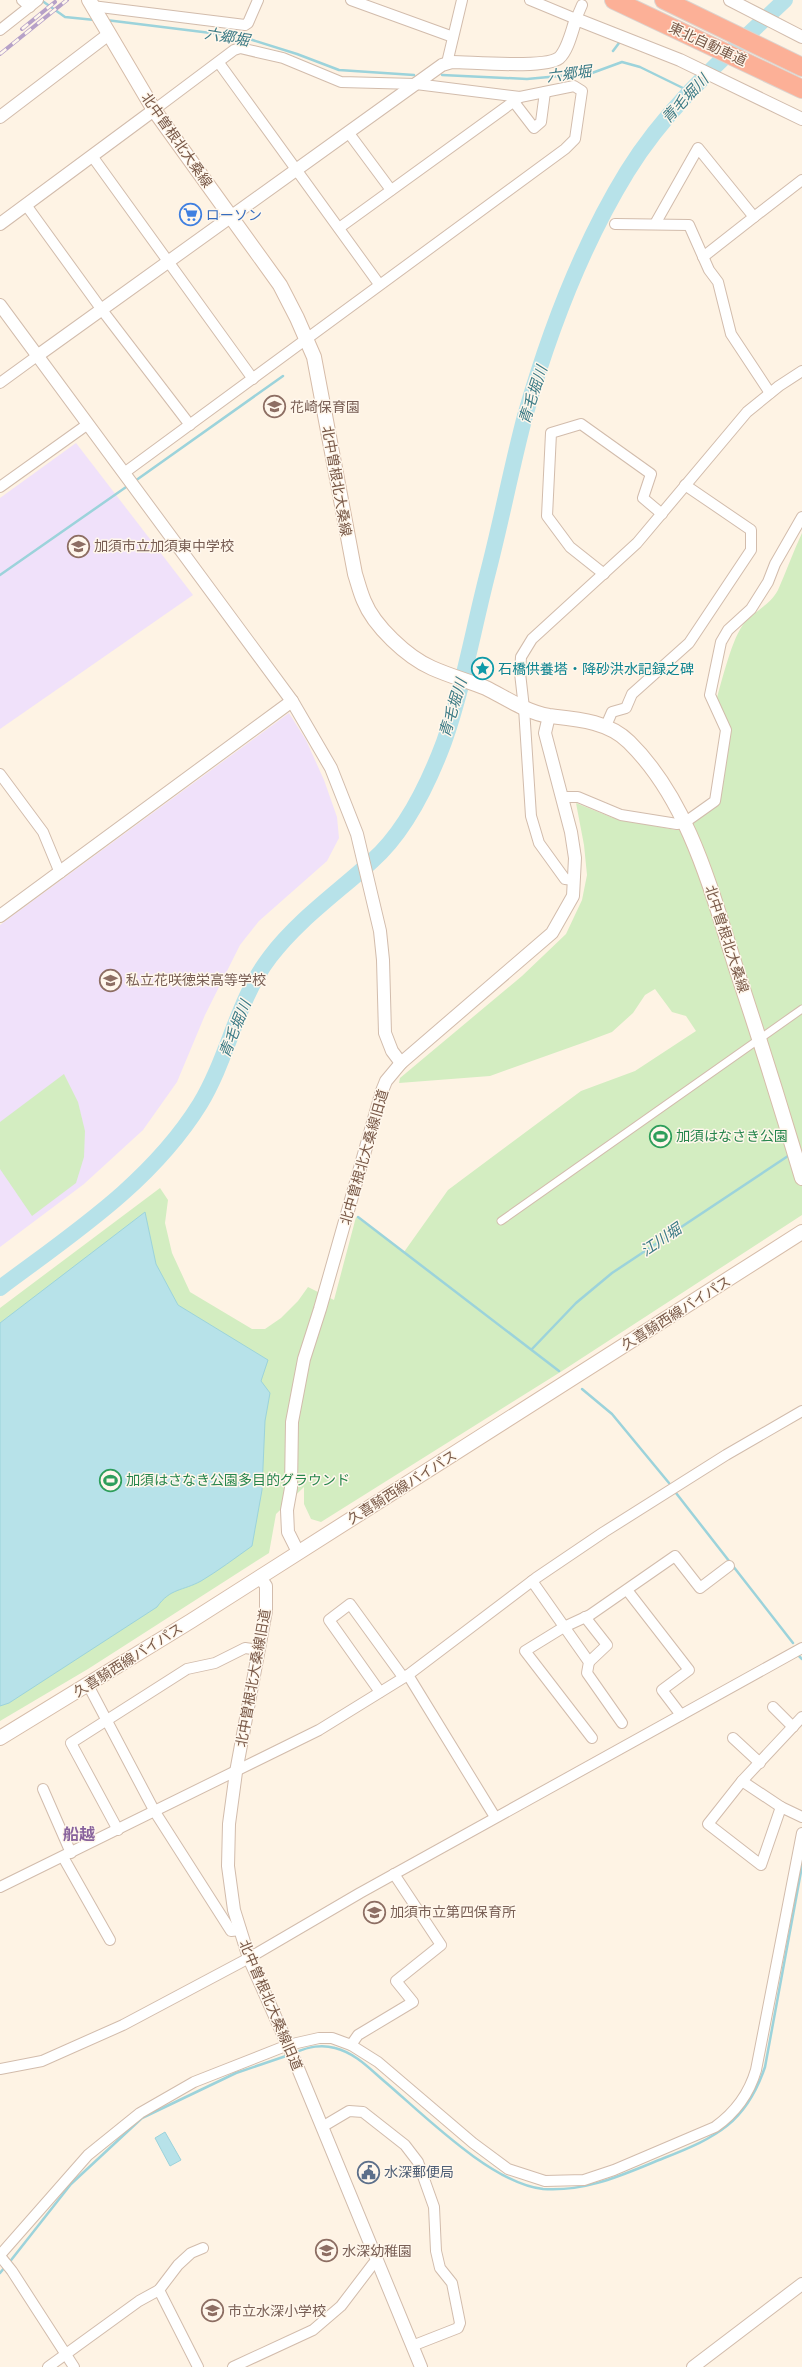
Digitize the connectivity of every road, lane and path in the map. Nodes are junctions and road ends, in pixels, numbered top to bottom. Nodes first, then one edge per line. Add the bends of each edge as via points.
1 (258, 0) edge
2 (351, 0) edge
3 (462, 0) edge
4 (530, 0) edge
5 (614, 0) edge
6 (664, 0) edge
7 (732, 1) edge
8 (31, 2) edge
9 (91, 4) edge
10 (582, 5) dead end
11 (576, 19) junction
12 (0, 30) edge
13 (107, 30) junction
14 (799, 35) edge
15 (453, 37) junction
16 (219, 63) junction
17 (448, 63) junction
18 (802, 67) edge
19 (416, 84) junction
20 (802, 90) edge
21 (545, 92) junction
22 (517, 100) junction
23 (154, 110) junction
24 (0, 117) edge
25 (802, 119) edge
26 (348, 132) junction
27 (92, 156) junction
28 (297, 170) junction
29 (802, 180) edge
30 (391, 190) junction
31 (26, 205) junction
32 (754, 217) junction
33 (231, 218) junction
34 (0, 224) edge
35 (615, 224) dead end
36 (655, 224) junction
37 (339, 228) junction
38 (704, 258) junction
39 (168, 262) junction
40 (379, 284) junction
41 (0, 305) edge
42 (102, 310) junction
43 (307, 340) junction
44 (37, 356) junction
45 (802, 371) edge
46 (253, 379) junction
47 (0, 383) edge
48 (770, 393) junction
49 (88, 424) junction
50 (190, 425) junction
51 (124, 473) junction
52 (685, 485) junction
53 (0, 487) edge
54 (662, 514) junction
55 (802, 517) edge
56 (604, 574) junction
57 (292, 701) junction
58 (524, 708) junction
59 (549, 716) junction
60 (605, 728) junction
61 (0, 774) edge
62 (563, 797) junction
63 (684, 822) junction
64 (60, 873) junction
65 (574, 880) junction
66 (0, 916) edge
67 (802, 1009) edge
68 (760, 1040) junction
69 (401, 1063) junction
70 (802, 1178) edge
71 (501, 1221) dead end
72 (802, 1232) edge
73 (802, 1411) edge
74 (298, 1552) junction
75 (729, 1566) dead end
76 (260, 1577) junction
77 (532, 1582) junction
78 (626, 1590) junction
79 (585, 1617) junction
80 (564, 1627) junction
81 (802, 1648) edge
82 (259, 1650) junction
83 (589, 1662) junction
84 (405, 1676) junction
85 (88, 1685) junction
86 (380, 1692) junction
87 (773, 1707) dead end
88 (681, 1715) junction
89 (802, 1717) edge
90 (106, 1719) junction
91 (622, 1723) dead end
92 (793, 1727) junction
93 (0, 1738) edge
94 (592, 1738) dead end
95 (733, 1738) dead end
96 (760, 1763) junction
97 (236, 1772) junction
98 (742, 1782) junction
99 (43, 1789) dead end
100 (781, 1808) junction
101 (155, 1812) junction
102 (495, 1817) junction
103 (802, 1818) edge
104 (118, 1830) junction
105 (802, 1833) edge
106 (67, 1855) junction
107 (394, 1874) junction
108 (0, 1887) edge
109 (241, 1930) junction
110 (110, 1940) dead end
111 (249, 1958) junction
112 (288, 2045) junction
113 (351, 2045) junction
114 (0, 2069) edge
115 (322, 2127) junction
116 (203, 2248) dead end
117 (1, 2257) edge
118 (378, 2262) junction
119 (802, 2284) edge
120 (159, 2290) junction
121 (412, 2346) junction
122 (68, 2354) junction
123 (698, 2366) edge
124 (48, 2367) edge
125 (74, 2367) edge
126 (198, 2367) edge
127 (233, 2367) edge
128 (421, 2367) edge

1 - 9 street via 248,23 240,25
2 - 15 street
3 - 15 street
4 - 11 street
5 - 20 highway, 東北自動車道
6 - 18 highway, 東北自動車道
7 - 14 street
8 - 12 street
9 - 13 main road, 北中曽根北大桑線
10 - 11 street
11 - 17 street via 564,50 555,60 527,64
11 - 25 street via 680,60
13 - 23 main road, 北中曽根北大桑線
13 - 24 street
15 - 17 street
16 - 19 street via 240,48 283,58 341,82
16 - 23 street
16 - 28 street
17 - 19 street
19 - 22 street
19 - 26 street
21 - 22 street
21 - 22 street via 541,122 534,128
21 - 40 street via 574,86 582,91 575,139 565,149
22 - 30 street
23 - 27 street
23 - 33 main road, 北中曽根北大桑線
26 - 28 street
26 - 30 street
27 - 31 street
27 - 39 street
28 - 33 street
28 - 37 street
29 - 32 street
30 - 37 street
31 - 34 street
31 - 42 street
32 - 36 street via 698,148
32 - 38 street
33 - 39 street
33 - 43 main road, 北中曽根北大桑線 via 280,285
35 - 36 street
36 - 38 street via 689,225
37 - 40 street
38 - 48 street via 718,282 731,334
39 - 42 street
39 - 46 street
40 - 43 street
41 - 44 street
42 - 44 street
42 - 50 street
43 - 46 street
43 - 58 main road, 北中曽根北大桑線 via 314,357 348,545 364,603 387,634 420,662 476,684
44 - 47 street
44 - 49 street
45 - 48 street
46 - 50 street
48 - 52 street via 733,427
49 - 51 street
49 - 53 street
50 - 51 street
51 - 57 street
52 - 54 street
52 - 60 street via 751,530 751,550 689,643 632,694 626,708 612,712
54 - 56 street via 637,543
54 - 56 street via 643,498 651,474 581,424 551,433 547,516 570,547
55 - 63 street via 751,609 728,630 721,642 710,695 726,730 715,801
56 - 58 street via 527,644 520,664
57 - 64 street
57 - 69 street via 331,768 358,834 380,931 385,1033
58 - 59 main road, 北中曽根北大桑線
58 - 65 street via 533,830 539,843 565,879
59 - 60 main road, 北中曽根北大桑線 via 580,719
59 - 62 street, 北中曽根北大桑線旧道 via 545,733
60 - 63 main road, 北中曽根北大桑線 via 626,740 642,756 663,785
61 - 64 street via 43,832
62 - 63 street via 578,797 621,815 677,824
62 - 65 street, 北中曽根北大桑線旧道 via 575,858
63 - 68 main road, 北中曽根北大桑線 via 709,884
64 - 66 street
65 - 69 street, 北中曽根北大桑線旧道 via 573,896 552,933
67 - 68 street
68 - 70 main road, 北中曽根北大桑線
68 - 71 street
69 - 74 street, 北中曽根北大桑線旧道 via 386,1081 382,1091 304,1359 292,1422 291,1488 287,1510 288,1532
72 - 74 main road, 久喜騎西線バイパス
73 - 77 street via 726,1455 604,1532
74 - 76 main road, 久喜騎西線バイパス
75 - 78 street via 700,1588 675,1556
76 - 82 street, 北中曽根北大桑線旧道 via 266,1586 268,1597
76 - 85 main road, 久喜騎西線バイパス
77 - 80 street
77 - 84 street
78 - 79 street
78 - 88 street via 689,1670 662,1690
79 - 80 street
79 - 83 street via 607,1645
80 - 83 street
80 - 94 street via 525,1651
81 - 88 street
82 - 90 street via 245,1648 215,1663 187,1668
82 - 97 street, 北中曽根北大桑線旧道
83 - 91 street via 587,1673
84 - 86 street
84 - 86 street via 350,1604 329,1620
84 - 102 street
85 - 90 street
85 - 93 main road, 久喜騎西線バイパス
86 - 97 street via 319,1730
87 - 92 street
88 - 102 street
89 - 92 street
90 - 101 street
90 - 104 street via 71,1743
92 - 96 street
95 - 96 street
96 - 98 street
97 - 101 street
97 - 109 street, 北中曽根北大桑線旧道 via 229,1824 228,1866 234,1910
98 - 100 street
98 - 100 street via 708,1824 761,1864
99 - 106 street
100 - 103 street
101 - 104 street
101 - 109 street via 231,1931
102 - 107 street
104 - 106 street
105 - 113 street via 753,2081 742,2100 726,2119 695,2136 584,2180 561,2182 528,2177 508,2169 378,2062
106 - 108 street
106 - 110 street
107 - 111 street via 288,1933
107 - 113 street via 441,1945 396,1981 413,2002 358,2036
109 - 111 street, 北中曽根北大桑線旧道
111 - 112 street, 北中曽根北大桑線旧道
111 - 114 street via 123,2025 42,2061
112 - 113 street via 319,2038 332,2038
112 - 115 street, 北中曽根北大桑線旧道
112 - 117 street via 194,2082 140,2113 88,2154
115 - 118 street, 北中曽根北大桑線旧道
115 - 121 street via 349,2111 363,2112 405,2144 418,2162 434,2207 436,2251 440,2268 452,2283 460,2323 454,2330
116 - 120 street via 178,2265
117 - 122 street
118 - 121 street, 北中曽根北大桑線旧道
118 - 127 street via 373,2264 341,2306 313,2330
119 - 123 street
120 - 122 street via 139,2301
120 - 126 street
121 - 128 street, 北中曽根北大桑線旧道
122 - 124 street
122 - 125 street

